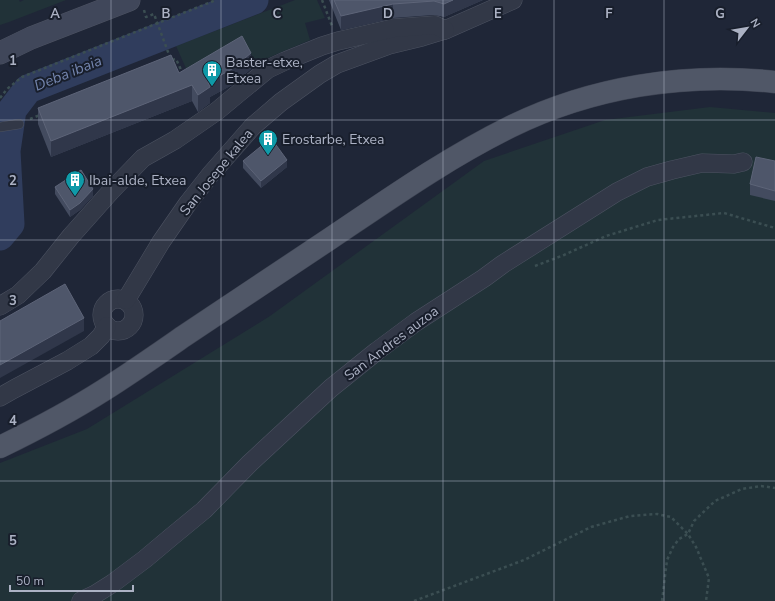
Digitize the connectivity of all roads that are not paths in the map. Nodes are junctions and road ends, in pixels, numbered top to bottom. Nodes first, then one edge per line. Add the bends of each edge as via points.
1 (513, 0) edge
2 (135, 3) edge
3 (445, 30) junction
4 (0, 53) edge
5 (775, 82) edge
6 (19, 124) road end
7 (0, 127) edge
8 (743, 162) dead end
9 (126, 300) junction
10 (0, 306) edge
11 (107, 326) junction
12 (0, 397) edge
13 (0, 447) edge
14 (81, 601) edge

1 - 3 street, San Josepe kalea
2 - 4 street via 31,38
3 - 9 street, San Josepe kalea via 389,45 337,64 275,107 253,126 210,174 161,242
3 - 10 street via 435,25 394,28 322,46 268,69 217,111 176,140 143,158 43,270 18,295
5 - 13 main road via 716,79 646,84 587,97 510,126 451,159 400,192 103,390
6 - 7 lane
8 - 14 street, San Andres auzoa via 702,163 647,177 617,192 503,264 377,351 331,388 250,463 204,510 113,583
9 - 11 street via 116,298 104,307 102,317
9 - 11 street via 135,314 131,324 117,331
11 - 12 street via 91,346

